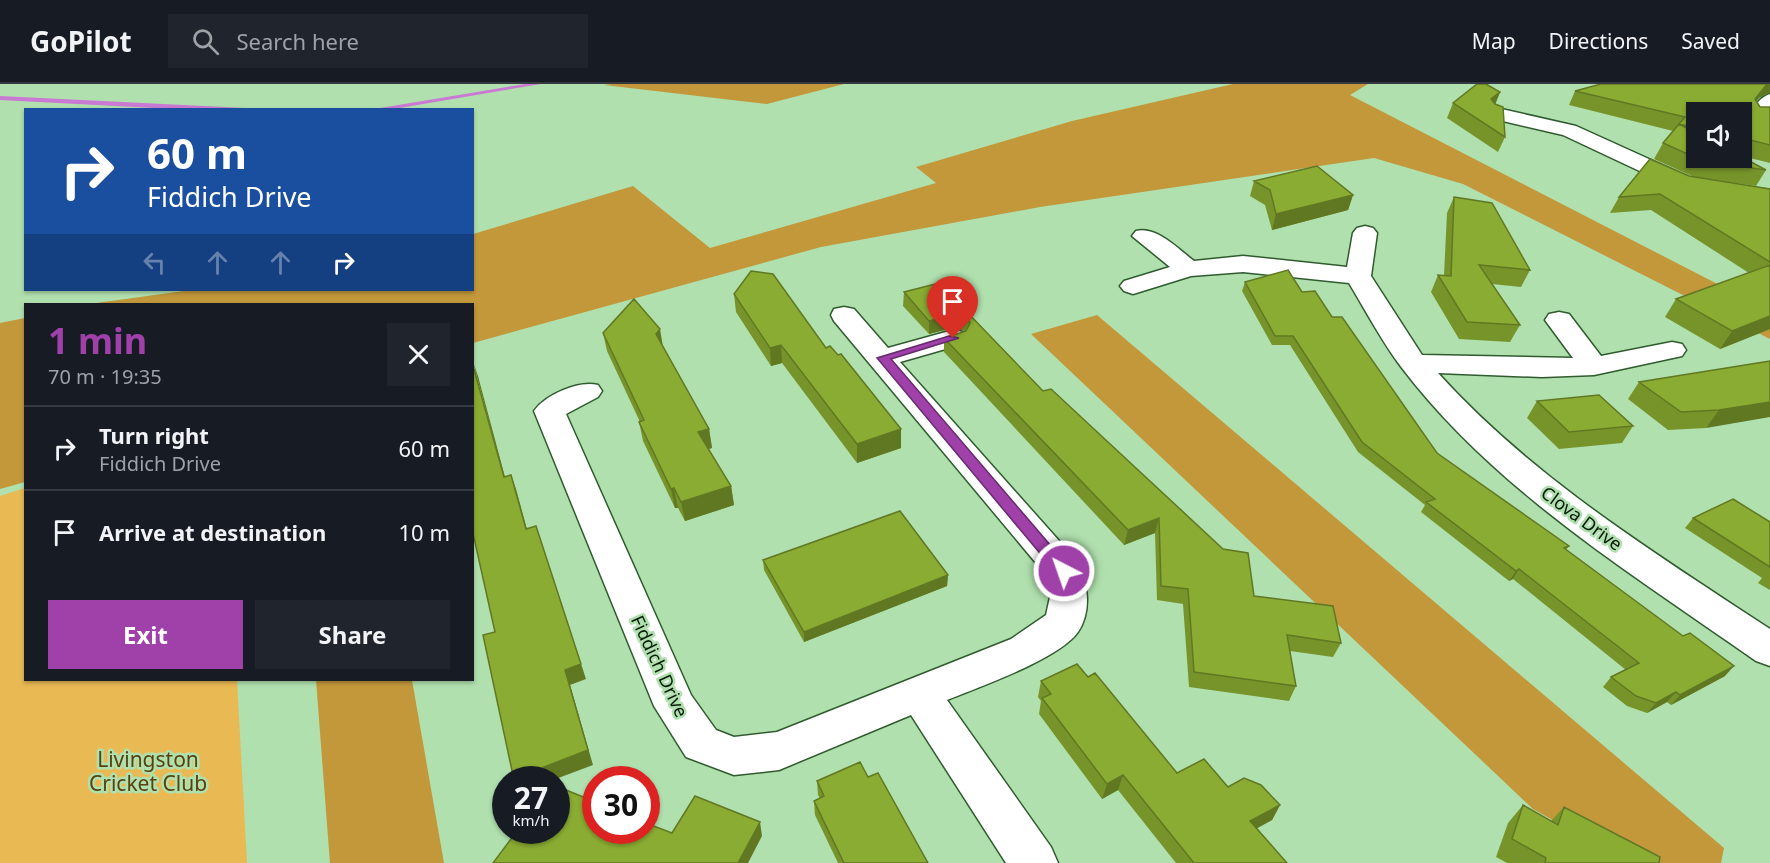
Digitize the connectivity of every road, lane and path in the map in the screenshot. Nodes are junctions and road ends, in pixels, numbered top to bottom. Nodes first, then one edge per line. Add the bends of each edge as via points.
1 (1497, 114) edge
2 (1770, 197) edge
3 (1365, 233) dead end
4 (1144, 236) dead end
5 (1190, 269) junction
6 (1358, 276) junction
7 (1133, 286) dead end
8 (844, 315) dead end
9 (1559, 320) dead end
10 (953, 338) edge
11 (1672, 350) dead end
12 (883, 358) junction
13 (1413, 363) junction
14 (1594, 366) junction
15 (587, 391) dead end
16 (1770, 650) edge
17 (919, 693) junction
18 (1034, 863) edge

1 - 2 street via 1576,123 1688,185
3 - 6 street
4 - 5 street
5 - 6 street via 1243,264
5 - 7 street
6 - 13 street, Clova Drive
8 - 12 street, Fiddich Drive
9 - 14 street
10 - 12 street
11 - 14 street
12 - 17 street, Fiddich Drive via 1064,571 1069,597 1064,623 1025,650
13 - 14 street
13 - 16 street, Clova Drive via 1515,468 1575,516
15 - 17 street, Fiddich Drive via 549,411 675,706 701,744 734,756 779,751
17 - 18 street

